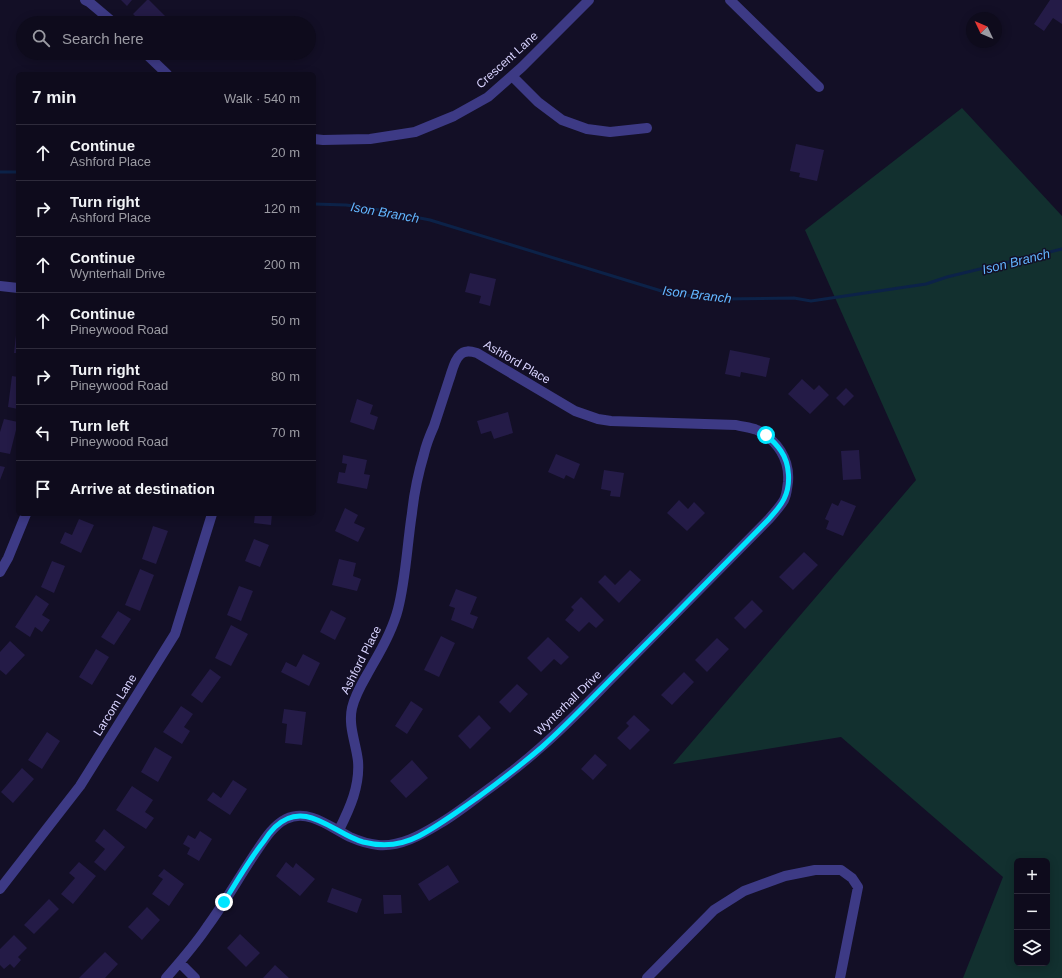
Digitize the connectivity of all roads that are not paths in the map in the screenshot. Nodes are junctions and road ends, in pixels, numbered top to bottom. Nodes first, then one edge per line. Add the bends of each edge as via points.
1 (589, 0) edge
2 (730, 0) edge
3 (87, 1) edge
4 (105, 16) edge
5 (152, 60) edge
6 (165, 72) edge
7 (512, 76) junction
8 (819, 87) dead end
9 (647, 128) dead end
10 (316, 139) edge
11 (0, 286) edge
12 (16, 288) edge
13 (25, 516) edge
14 (211, 516) edge
15 (0, 572) edge
16 (685, 604) joint
17 (339, 830) junction
18 (0, 889) edge
19 (180, 963) junction
20 (166, 978) edge
21 (195, 978) edge
22 (647, 978) edge
23 (840, 978) edge

1 - 7 street, Crescent Lane
2 - 8 street
3 - 4 street
5 - 6 street
7 - 9 street via 538,102 562,120 587,129 610,132
7 - 10 street, Crescent Lane via 488,97 454,116 414,132 370,139
11 - 12 street
13 - 15 street
14 - 18 street, Larcom Lane via 175,634 80,786
16 - 17 street, Wynterhall Drive via 542,747 440,824 400,843 379,845 362,842
16 - 17 street, Ashford Place via 769,519 785,498 787,464 775,443 766,435 736,425 598,419 575,411 484,356 469,351 463,352 455,363 424,453 412,513 402,592 393,626 360,685 352,707 351,728 358,761 356,787 348,813
17 - 19 street, Wynterhall Drive via 302,815 287,818 274,828 246,866 208,927
19 - 20 street, Wynterhall Drive
19 - 21 street
22 - 23 street via 714,910 744,891 785,876 815,870 841,870 852,878 858,887

